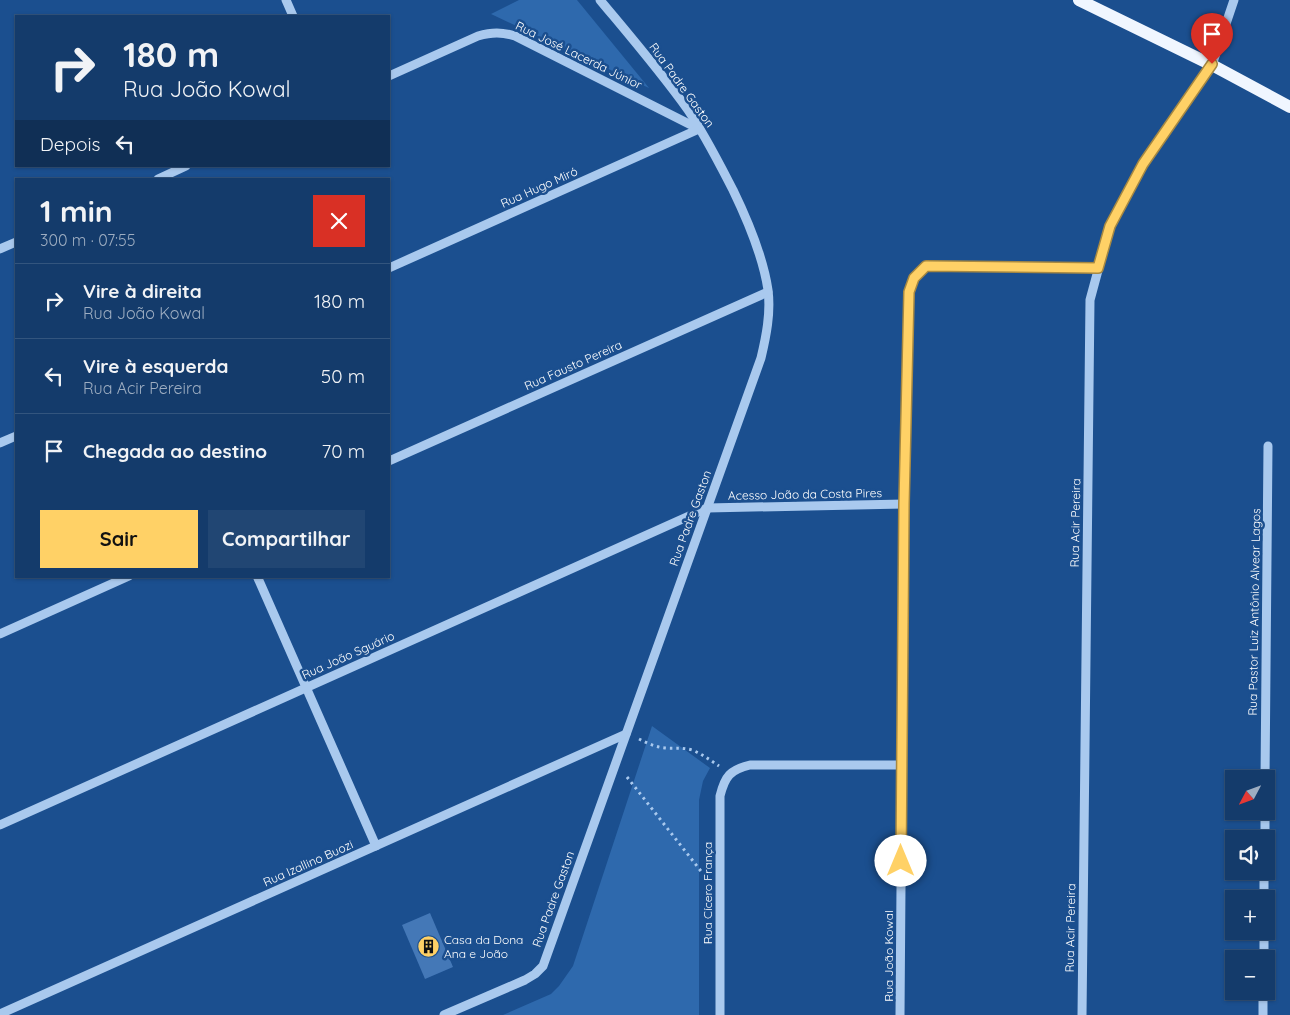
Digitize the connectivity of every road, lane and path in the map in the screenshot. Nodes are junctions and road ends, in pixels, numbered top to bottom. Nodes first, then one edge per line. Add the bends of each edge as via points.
1 (286, 0) edge
2 (600, 0) edge
3 (1079, 0) edge
4 (1234, 0) edge
5 (293, 15) edge
6 (1212, 64) junction
7 (390, 76) edge
8 (1290, 107) edge
9 (699, 129) junction
10 (184, 167) edge
11 (160, 178) edge
12 (15, 242) edge
13 (0, 249) edge
14 (390, 268) edge
15 (1098, 268) junction
16 (768, 292) junction
17 (15, 436) edge
18 (0, 443) edge
19 (1268, 446) dead end
20 (390, 461) edge
21 (904, 504) junction
22 (706, 508) junction
23 (125, 578) edge
24 (258, 578) edge
25 (0, 634) edge
26 (306, 688) junction
27 (626, 734) junction
28 (616, 763) junction
29 (902, 765) junction
30 (1265, 770) edge
31 (729, 774) junction
32 (0, 825) edge
33 (376, 846) junction
34 (720, 895) junction
35 (1263, 1000) edge
36 (0, 1014) edge
37 (444, 1015) edge
38 (720, 1015) edge
39 (900, 1015) edge
40 (1082, 1015) edge
41 (1263, 1015) edge

1 - 5 street
2 - 9 street, Rua Padre Gaston via 670,87
3 - 6 main road
4 - 6 street, Rua Acir Pereira
6 - 8 main road
6 - 15 street, Rua Acir Pereira via 1143,164 1110,226
7 - 9 street, Rua José Lacerda Júnior via 478,36 490,32 503,33 515,36
9 - 14 street, Rua Hugo Miró
9 - 16 street, Rua Padre Gaston via 753,234
10 - 11 street
12 - 13 street
15 - 21 street, Rua João Kowal via 926,266 914,278 909,292
15 - 40 street, Rua Acir Pereira via 1090,300
16 - 20 street, Rua Fausto Pereira
16 - 22 street, Rua Padre Gaston via 767,331 761,358
17 - 18 street
19 - 30 street, Rua Pastor Luiz Antônio Alvear Lagos
21 - 22 street, Acesso João da Costa Pires
21 - 29 street, Rua João Kowal
22 - 26 street, Rua João Sguário
22 - 27 street, Rua Padre Gaston
23 - 25 street
24 - 26 street
26 - 32 street, Rua João Sguário
26 - 33 street
27 - 28 street, Rua Padre Gaston
27 - 31 path via 653,746 691,750
27 - 33 street, Rua Izallino Buozi
28 - 34 path
28 - 37 street, Rua Padre Gaston via 543,966 525,980
29 - 31 street via 750,765
29 - 39 street, Rua João Kowal
31 - 34 street, Rua Cícero França via 720,796
33 - 36 street, Rua Izallino Buozi
34 - 38 street, Rua Cícero França
35 - 41 street

